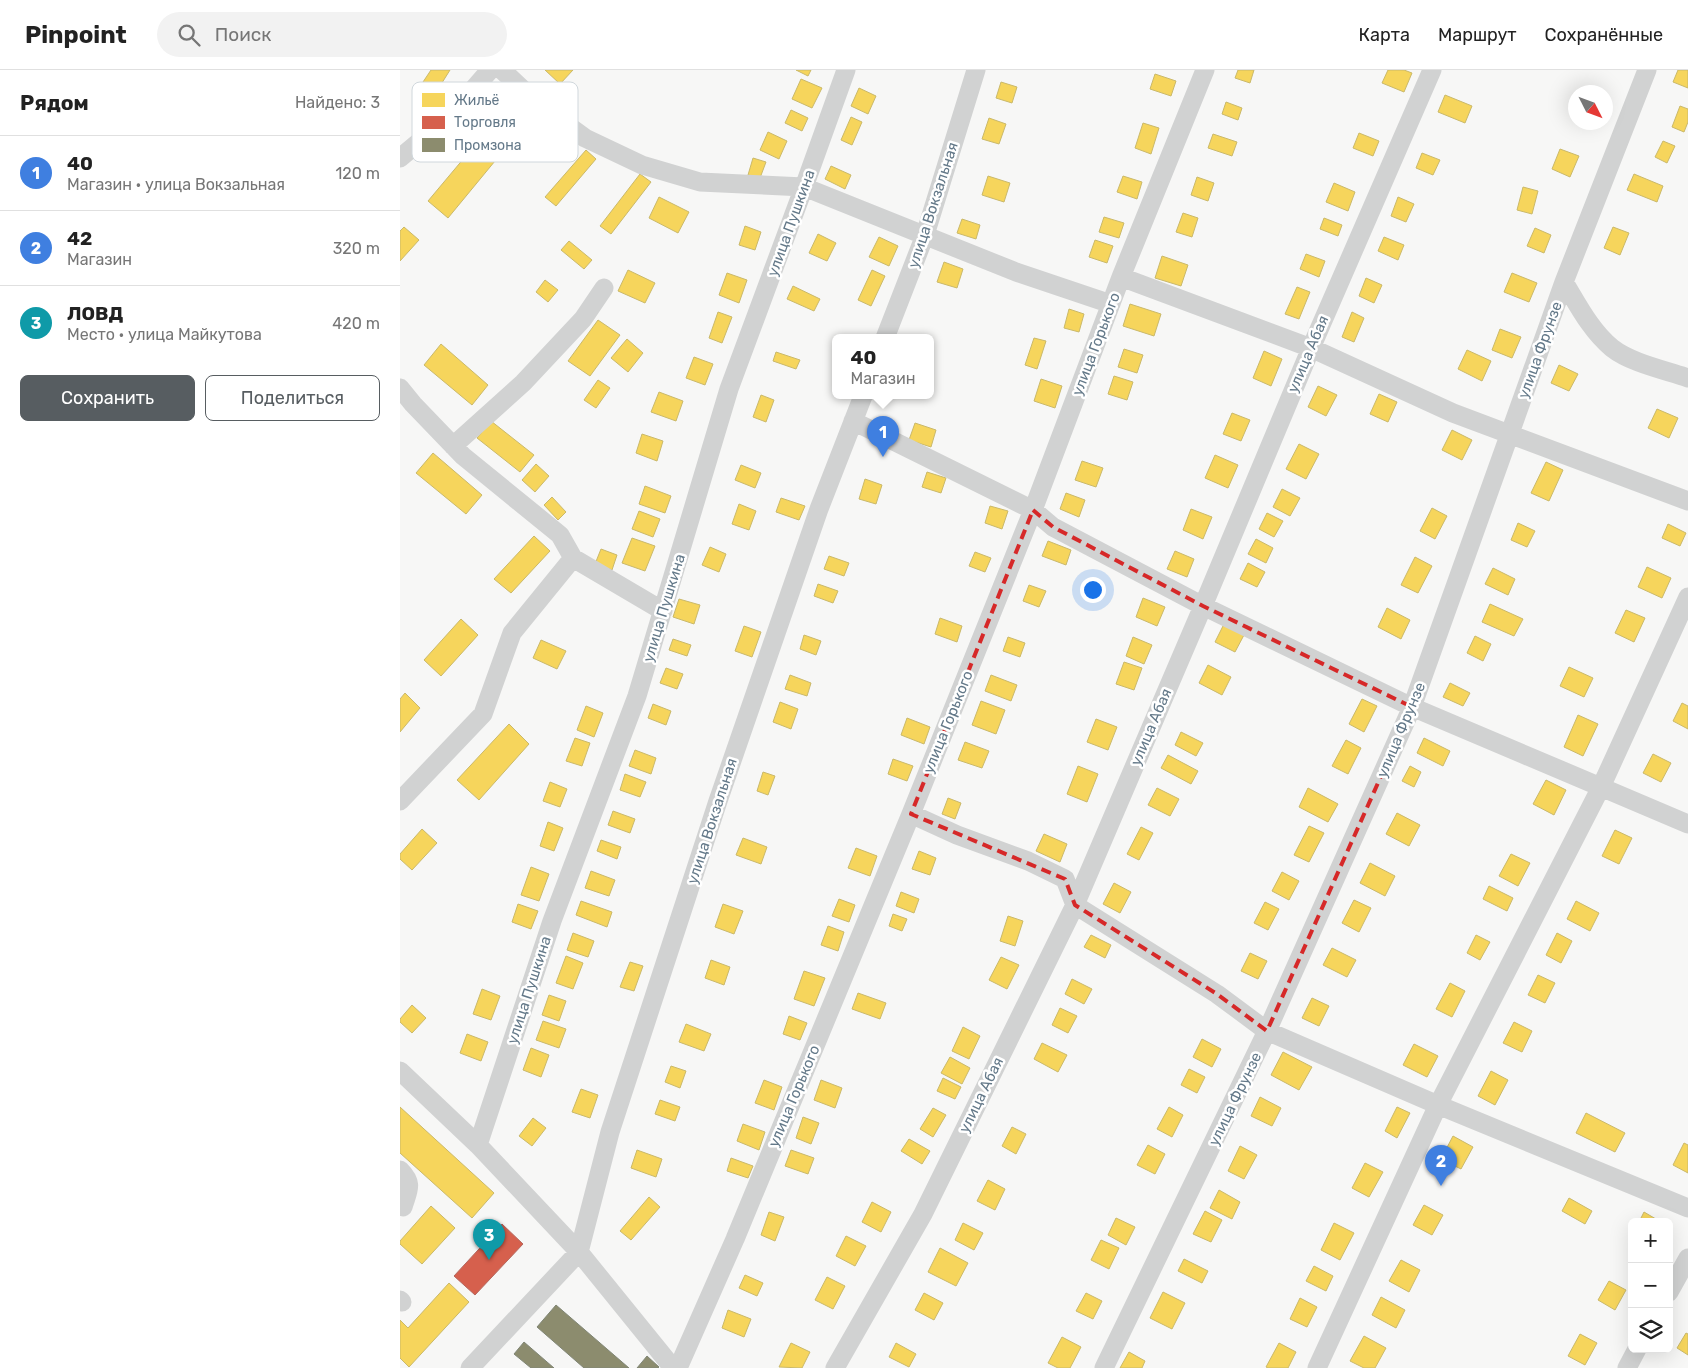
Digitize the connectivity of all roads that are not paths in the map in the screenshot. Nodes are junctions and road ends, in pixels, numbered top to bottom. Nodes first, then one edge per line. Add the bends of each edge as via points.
1 (490, 70) edge
2 (502, 70) edge
3 (846, 70) edge
4 (976, 70) edge
5 (1205, 70) edge
6 (1432, 70) edge
7 (1646, 70) edge
8 (480, 82) edge
9 (515, 82) edge
10 (578, 133) edge
11 (412, 148) edge
12 (400, 158) edge
13 (804, 188) junction
14 (925, 235) junction
15 (1121, 278) junction
16 (1564, 282) junction
17 (604, 288) dead end
18 (1111, 304) junction
19 (887, 334) edge
20 (1311, 348) junction
21 (1688, 378) edge
22 (400, 388) edge
23 (861, 399) edge
24 (853, 421) junction
25 (1510, 434) junction
26 (453, 446) junction
27 (1688, 501) edge
28 (1033, 510) junction
29 (572, 558) junction
30 (1688, 597) edge
31 (1203, 606) junction
32 (663, 611) junction
33 (1412, 707) junction
34 (1601, 787) junction
35 (400, 801) edge
36 (911, 814) junction
37 (1688, 824) edge
38 (1075, 905) junction
39 (1267, 1031) junction
40 (402, 1078) edge
41 (1438, 1105) junction
42 (478, 1144) junction
43 (400, 1170) edge
44 (403, 1207) dead end
45 (1688, 1208) edge
46 (579, 1252) junction
47 (1688, 1258) edge
48 (1673, 1285) edge
49 (1635, 1353) edge
50 (470, 1368) edge
51 (673, 1368) edge
52 (678, 1368) edge
53 (835, 1368) edge
54 (1104, 1368) edge
55 (1317, 1368) edge
56 (1627, 1368) edge

1 - 8 street
2 - 9 street
3 - 13 street, улица Пушкина
4 - 14 street, улица Вокзальная
5 - 15 street, улица Горького
6 - 20 street, улица Абая
7 - 16 street, улица Фрунзе
10 - 13 street via 642,165 700,182
11 - 12 street
13 - 14 street
13 - 32 street, улица Пушкина via 729,389
14 - 18 street via 1016,272
14 - 19 street, улица Вокзальная
15 - 18 street, улица Горького
15 - 20 street
16 - 21 street via 1586,320 1612,348 1630,358
16 - 25 street, улица Фрунзе
17 - 26 street via 583,319 522,383
18 - 28 street, улица Горького
20 - 25 street via 1453,413
20 - 31 street, улица Абая
22 - 26 street
23 - 24 street, улица Вокзальная
24 - 28 street
24 - 46 street, улица Вокзальная via 819,509 718,801 610,1132
25 - 27 street
25 - 33 street, улица Фрунзе
26 - 29 street via 560,535
28 - 31 street via 1053,527
28 - 36 street, улица Горького
29 - 32 street
29 - 35 street via 512,633 483,714
30 - 34 street
31 - 33 street
31 - 38 street, улица Абая
32 - 42 street, улица Пушкина via 638,696 552,921
33 - 34 street
33 - 39 street, улица Фрунзе
34 - 37 street
34 - 41 street
36 - 38 street via 1065,879
36 - 52 street, улица Горького via 735,1239
38 - 39 street via 1217,994
38 - 53 street, улица Абая via 923,1214
39 - 41 street
39 - 54 street, улица Фрунзе
40 - 42 street
41 - 45 street
41 - 55 street
42 - 46 street
43 - 44 street via 409,1182
46 - 50 street
46 - 51 street
47 - 48 street
49 - 56 street

